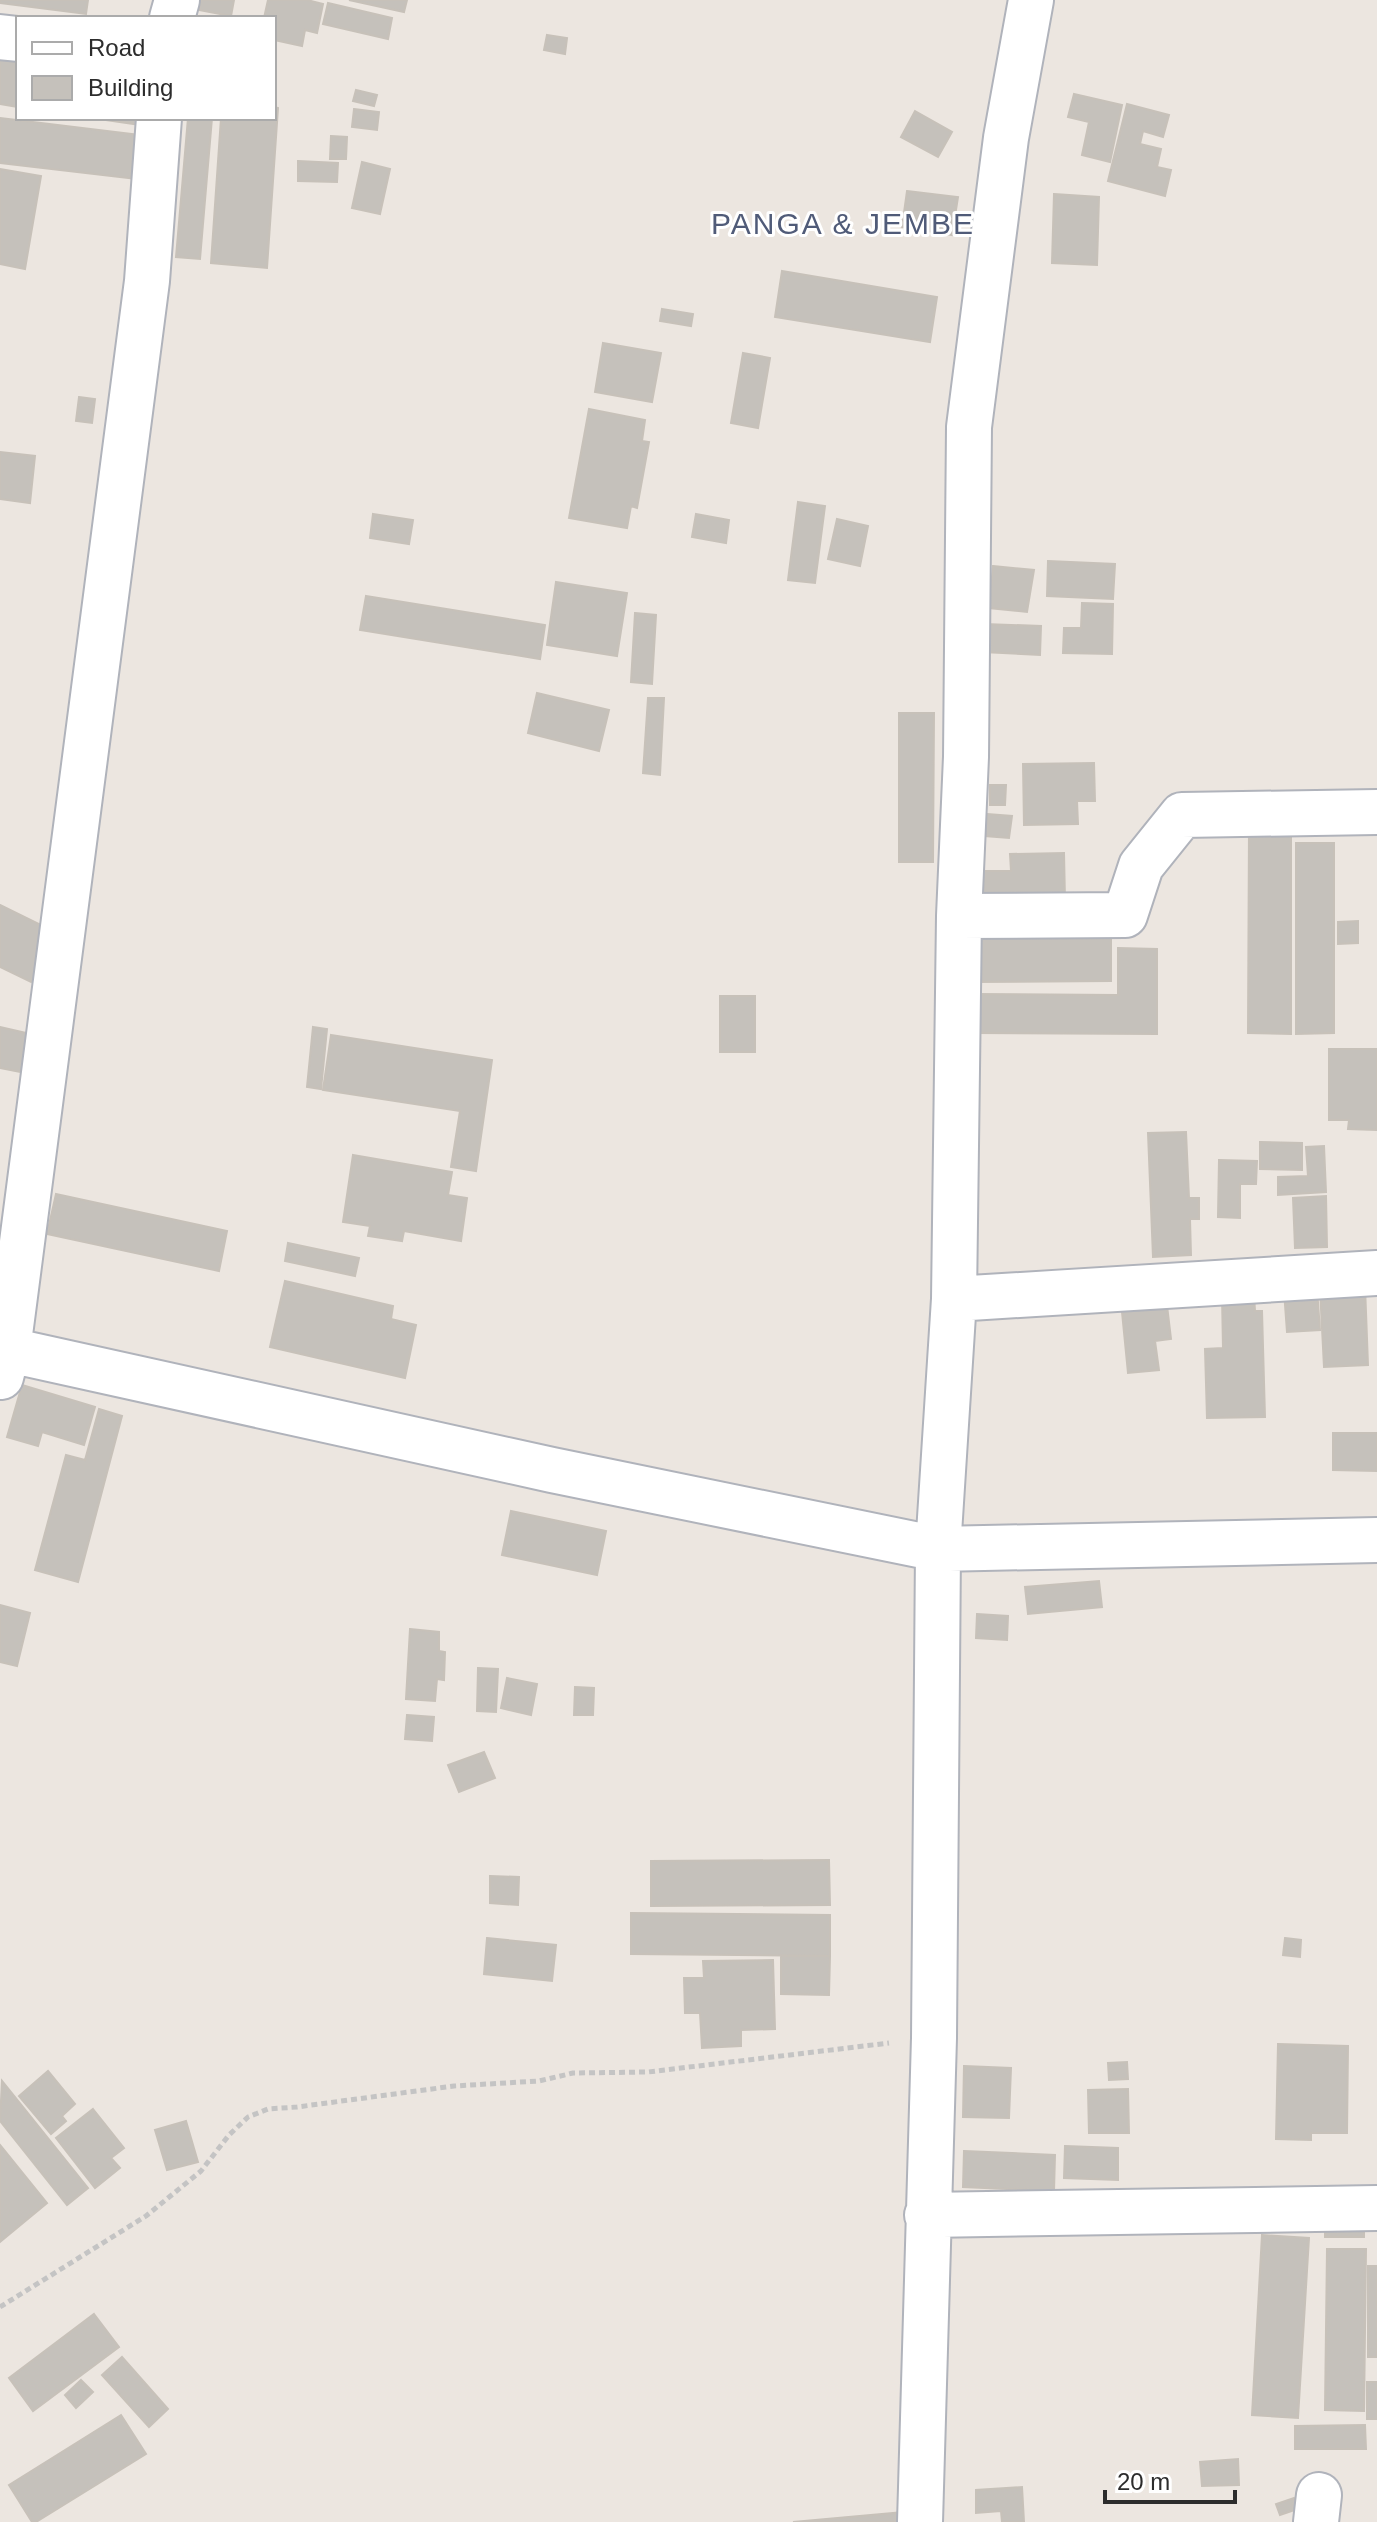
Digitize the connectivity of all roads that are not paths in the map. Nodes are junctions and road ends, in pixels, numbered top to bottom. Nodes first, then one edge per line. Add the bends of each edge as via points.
1 (1031, 0) edge
2 (159, 120) edge
3 (1377, 812) edge
4 (959, 916) junction
5 (1377, 1273) edge
6 (954, 1299) junction
7 (3, 1359) edge
8 (1377, 1540) edge
9 (938, 1549) junction
10 (1377, 2208) edge
11 (927, 2215) junction
12 (920, 2522) edge

1 - 4 street via 1006,138 969,427
2 - 7 street via 147,281
3 - 4 street via 1182,815 1141,866 1125,915
4 - 6 street
5 - 6 street
6 - 9 street
7 - 9 street
8 - 9 street
9 - 11 street via 934,2038
10 - 11 street
11 - 12 street

